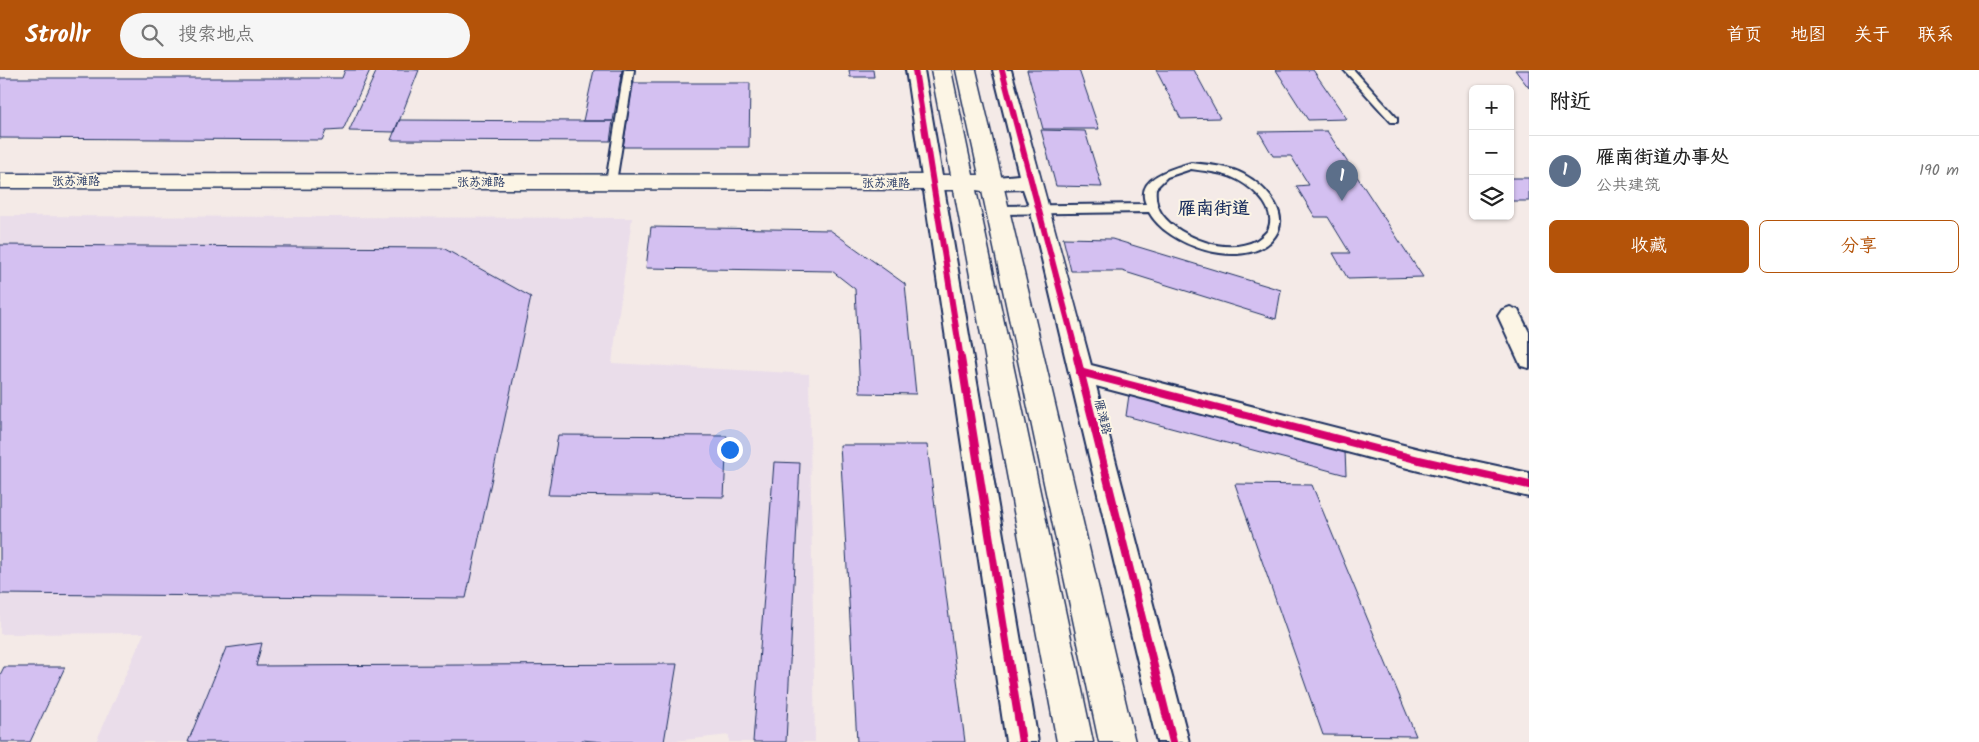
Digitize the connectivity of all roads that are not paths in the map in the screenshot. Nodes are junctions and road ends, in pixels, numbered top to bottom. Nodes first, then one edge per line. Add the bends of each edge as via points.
1 (629, 70) edge
2 (915, 70) edge
3 (941, 70) edge
4 (966, 70) edge
5 (1002, 70) edge
6 (1349, 70) edge
7 (1394, 120) dead end
8 (0, 181) edge
9 (611, 182) junction
10 (1030, 182) junction
11 (934, 183) junction
12 (963, 183) junction
13 (995, 197) junction
14 (1151, 208) junction
15 (1040, 209) junction
16 (1510, 316) dead end
17 (1529, 359) edge
18 (1080, 372) junction
19 (1529, 485) edge
20 (1022, 742) edge
21 (1075, 742) edge
22 (1117, 742) edge
23 (1172, 742) edge

1 - 9 lane
2 - 11 street
3 - 12 main road
4 - 13 main road
5 - 10 street, 雁滩路
6 - 7 lane
8 - 9 main road, 张苏滩路
9 - 11 main road, 张苏滩路
10 - 13 street
10 - 15 street, 雁滩路
11 - 12 main road, 张苏滩路
11 - 20 street
12 - 13 main road, 张苏滩路
12 - 21 main road
13 - 15 lane
13 - 22 main road
14 - 14 lane via 1162,224 1182,239 1207,248 1233,251 1255,247 1270,236 1276,222 1272,205 1252,185 1215,169 1191,166 1171,170 1155,179 1148,192
14 - 15 lane
15 - 18 street, 雁滩路
16 - 17 street
18 - 19 street via 1419,460
18 - 23 street, 雁滩路

